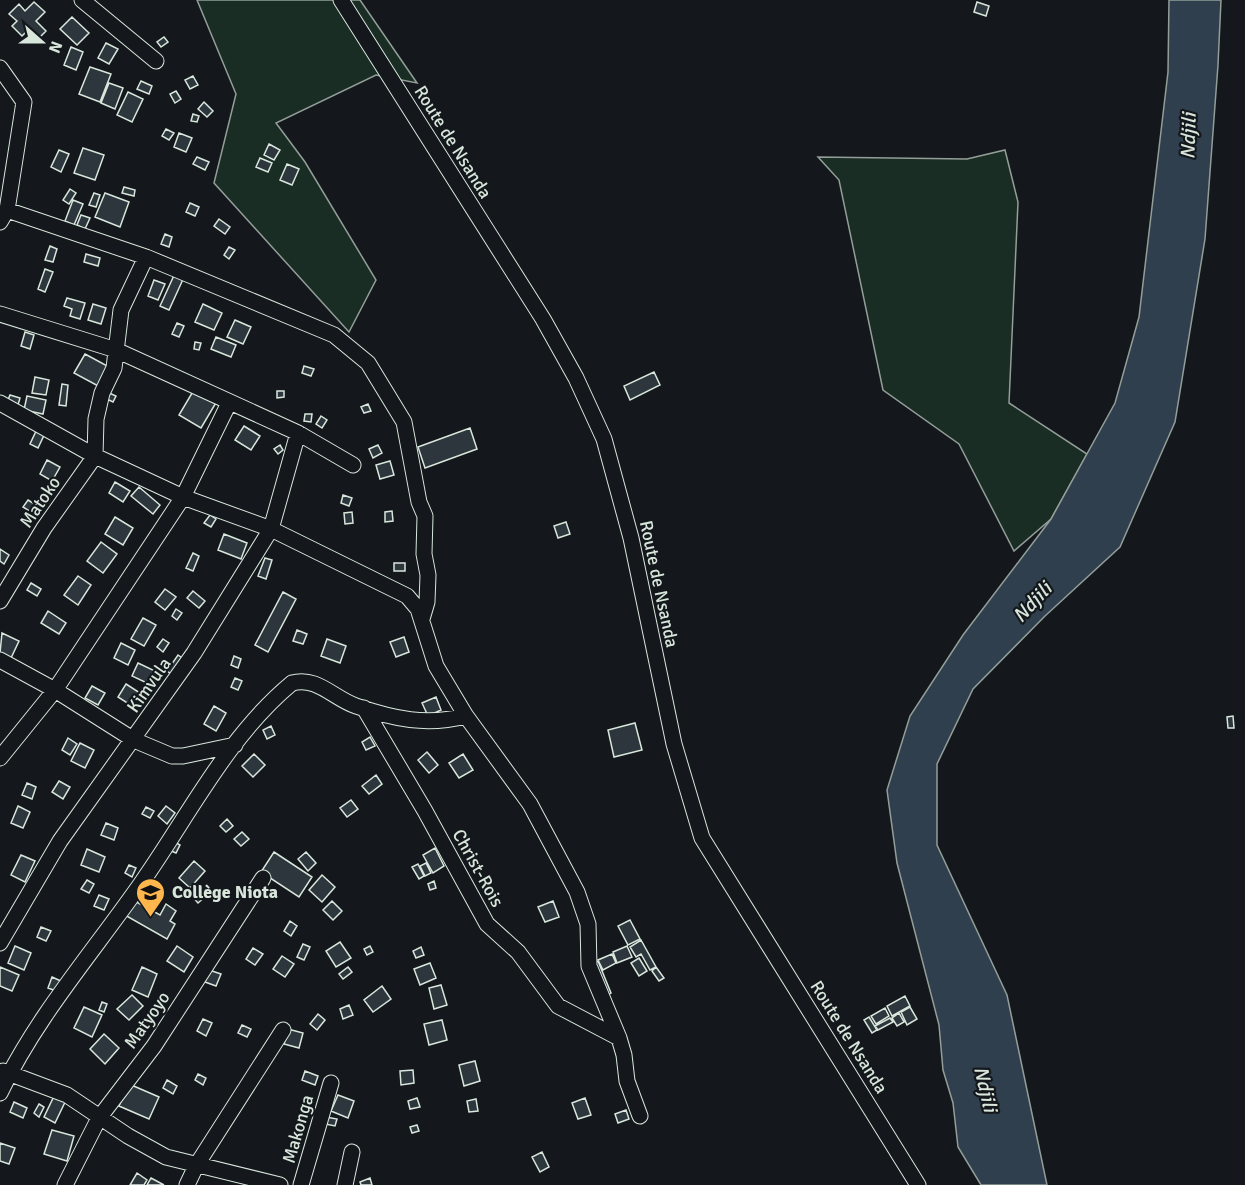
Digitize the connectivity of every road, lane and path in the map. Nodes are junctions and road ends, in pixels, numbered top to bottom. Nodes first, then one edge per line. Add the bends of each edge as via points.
1 (82, 0) edge
2 (341, 0) edge
3 (156, 61) dead end
4 (0, 68) edge
5 (3, 216) edge
6 (146, 257) junction
7 (0, 314) edge
8 (116, 350) junction
9 (0, 403) edge
10 (230, 403) junction
11 (298, 433) junction
12 (95, 456) junction
13 (353, 465) dead end
14 (183, 497) junction
15 (271, 529) junction
16 (0, 601) edge
17 (422, 620) junction
18 (0, 660) edge
19 (55, 690) junction
20 (364, 708) junction
21 (466, 716) junction
22 (134, 740) junction
23 (235, 745) junction
24 (0, 758) edge
25 (263, 878) dead end
26 (0, 943) edge
27 (283, 1030) dead end
28 (619, 1038) junction
29 (5, 1072) edge
30 (331, 1083) dead end
31 (0, 1093) edge
32 (640, 1116) dead end
33 (99, 1118) junction
34 (352, 1152) dead end
35 (195, 1166) junction
36 (65, 1185) edge
37 (187, 1185) edge
38 (280, 1185) edge
39 (301, 1185) edge
40 (345, 1185) edge
41 (918, 1185) edge

1 - 3 street
2 - 41 street, Route de Nsanda via 543,319 576,378 604,439 631,538 674,744 702,838
4 - 5 street via 24,102
5 - 6 street
6 - 8 street via 122,310
6 - 17 street via 334,335 368,363 404,422 425,516 428,575
7 - 8 street
8 - 10 street
8 - 12 street via 114,369 102,393 96,419
9 - 12 street
10 - 11 street
10 - 14 street
11 - 13 street
11 - 15 street, Kimvula
12 - 14 street
12 - 16 street, Matoko via 44,528
14 - 15 street
14 - 19 street
15 - 17 street via 407,596
15 - 22 street, Kimvula
17 - 21 street via 436,666
18 - 19 street
19 - 22 street
19 - 24 street
20 - 21 street via 427,723
20 - 23 street via 311,682 291,683
20 - 28 street, Christ-Rois via 487,924 518,952 558,1006
21 - 28 street via 530,804 577,892 588,924 589,966
22 - 23 street via 177,757
22 - 26 street, Kimvula via 60,842
23 - 29 street
25 - 33 street, Matyoyo via 154,1046
27 - 35 street
28 - 32 street via 627,1081
29 - 31 street
29 - 33 street via 67,1095
30 - 39 street, Makonga
33 - 35 street via 166,1156
33 - 36 street, Matyoyo
34 - 40 street
35 - 37 street
35 - 38 street

